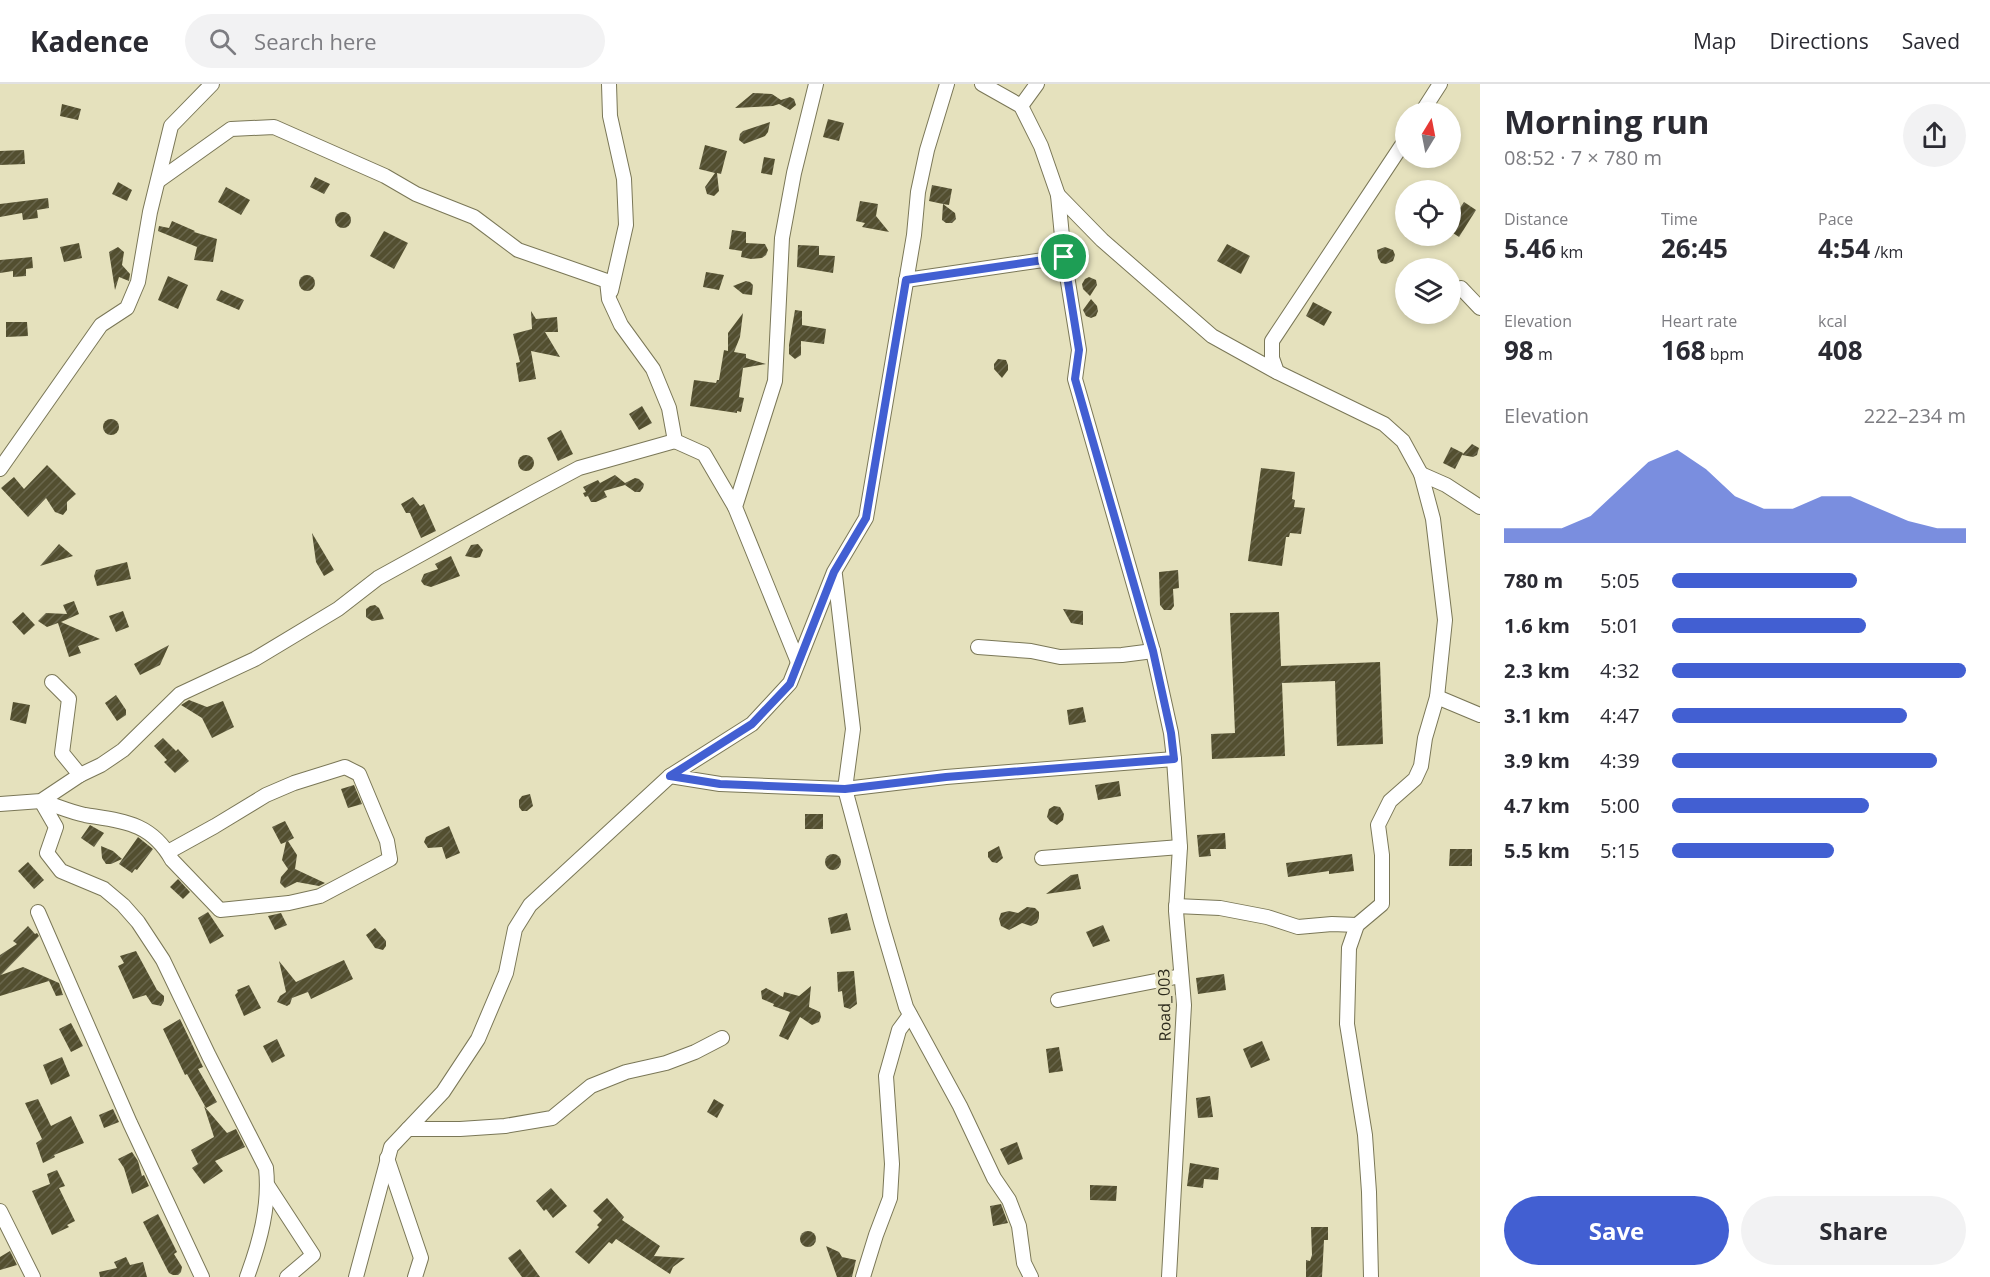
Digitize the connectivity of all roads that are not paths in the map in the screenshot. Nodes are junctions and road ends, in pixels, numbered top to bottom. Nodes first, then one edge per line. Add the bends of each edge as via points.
1 (212, 84) edge
2 (609, 84) edge
3 (816, 84) edge
4 (947, 84) edge
5 (982, 84) edge
6 (1037, 84) edge
7 (1440, 84) edge
8 (1428, 102) edge
9 (1020, 105) junction
10 (1395, 156) edge
11 (158, 181) junction
12 (1058, 195) junction
13 (1064, 257) junction
14 (906, 280) junction
15 (1461, 288) dead end
16 (609, 299) junction
17 (1480, 308) edge
18 (1277, 372) junction
19 (675, 441) junction
20 (0, 469) edge
21 (1421, 474) junction
22 (735, 507) junction
23 (1480, 507) edge
24 (834, 572) junction
25 (978, 647) dead end
26 (1153, 651) junction
27 (798, 662) junction
28 (52, 682) dead end
29 (1437, 697) junction
30 (1480, 715) edge
31 (1174, 759) junction
32 (80, 775) junction
33 (670, 776) junction
34 (845, 789) junction
35 (40, 801) junction
36 (0, 804) edge
37 (1180, 848) junction
38 (168, 852) junction
39 (1042, 858) dead end
40 (1176, 906) junction
41 (38, 912) dead end
42 (1357, 925) junction
43 (1181, 976) junction
44 (1058, 1000) dead end
45 (910, 1015) junction
46 (722, 1038) dead end
47 (408, 1129) junction
48 (387, 1158) junction
49 (268, 1186) junction
50 (0, 1211) edge
51 (33, 1277) edge
52 (202, 1277) edge
53 (247, 1277) edge
54 (287, 1277) edge
55 (356, 1277) edge
56 (416, 1277) edge
57 (863, 1277) edge
58 (1031, 1277) edge
59 (1169, 1277) edge
60 (1371, 1277) edge

1 - 11 street via 171,126
2 - 16 street via 610,116 624,179 626,225
3 - 22 street via 782,238 775,381
4 - 14 street via 918,192
5 - 9 street
6 - 9 street
7 - 8 street
9 - 12 street via 1041,146
10 - 18 street via 1272,341
11 - 16 street via 231,129 273,128 474,217 518,250 607,280
11 - 20 street via 138,282 127,308 100,325
12 - 13 street, Road_003
12 - 18 street via 1102,240 1212,336
13 - 14 street
13 - 26 street, Road_003 via 1079,350 1075,379
14 - 24 street via 866,518
15 - 17 street
16 - 19 street via 621,325 653,369 669,408
18 - 21 street via 1384,424 1403,441
19 - 22 street via 704,454
19 - 32 street via 579,468 412,558 338,609 255,658 180,694 123,750
21 - 23 street
21 - 29 street via 1433,519 1445,620
22 - 27 street
24 - 27 street
24 - 34 street via 853,729
25 - 26 street via 1060,657
26 - 31 street, Road_003
27 - 33 street via 790,684 752,724
28 - 32 street via 69,699 62,753
29 - 30 street
29 - 42 street via 1416,779 1390,801 1378,825 1382,904
31 - 34 street
31 - 37 street, Road_003
32 - 35 street
33 - 34 street via 720,784
33 - 47 street via 530,906 515,929 506,973 478,1039 443,1092
34 - 45 street via 880,922
35 - 36 street
35 - 38 street via 137,826
35 - 49 street via 56,827 47,853 61,871 104,890 123,905 163,960 257,1148 266,1168
37 - 39 street
37 - 40 street, Road_003
38 - 38 street via 266,795 345,767 359,774 387,841 390,859 320,896 220,910
40 - 42 street via 1220,908 1298,927
40 - 43 street, Road_003
41 - 52 street
42 - 60 street via 1349,948 1347,1024 1365,1135
43 - 44 street
43 - 59 street, Road_003 via 1183,1016
45 - 57 street via 898,1030 886,1076 892,1164 890,1198
45 - 58 street via 1009,1200 1019,1226 1023,1263
46 - 47 street via 666,1063 591,1086 552,1118 460,1130
47 - 48 street via 391,1147
48 - 55 street
48 - 56 street via 421,1258
49 - 53 street via 260,1242
49 - 54 street via 314,1255
50 - 51 street

